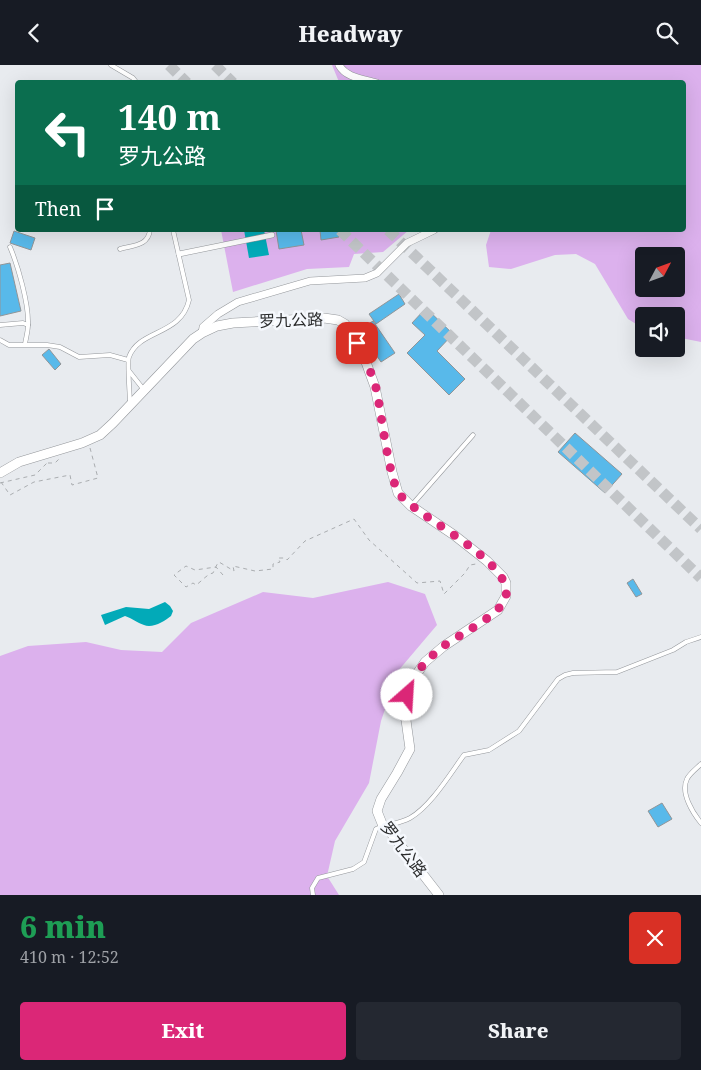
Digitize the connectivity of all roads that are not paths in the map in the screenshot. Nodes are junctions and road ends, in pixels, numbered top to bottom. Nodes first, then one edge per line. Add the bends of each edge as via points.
1 (111, 65) edge
2 (339, 65) edge
3 (135, 80) edge
4 (366, 80) edge
5 (150, 232) edge
6 (174, 232) edge
7 (430, 232) edge
8 (270, 235) dead end
9 (10, 247) dead end
10 (120, 249) dead end
11 (179, 254) junction
12 (0, 325) edge
13 (28, 325) junction
14 (202, 333) junction
15 (0, 340) edge
16 (25, 344) junction
17 (128, 360) junction
18 (130, 371) junction
19 (144, 390) junction
20 (130, 405) junction
21 (473, 435) dead end
22 (0, 479) edge
23 (411, 506) junction
24 (701, 637) edge
25 (701, 764) edge
26 (701, 823) edge
27 (383, 826) junction
28 (313, 895) edge
29 (439, 895) edge

1 - 3 lane
2 - 4 street via 348,75
5 - 10 lane via 146,242
6 - 11 lane
7 - 14 street via 407,243 377,273 366,278 310,281 238,302 218,314 203,327
8 - 11 street
9 - 13 lane
11 - 17 lane via 189,300 187,309 176,323 136,346
12 - 13 lane
13 - 16 lane
14 - 19 street, 罗九公路 via 192,339
14 - 23 street, 罗九公路 via 233,323 324,318 345,324 363,354 376,387 398,493
15 - 16 lane via 9,345
16 - 17 lane via 60,347 79,357 110,355
17 - 18 lane
18 - 19 lane
18 - 20 lane
19 - 20 street, 罗九公路
20 - 22 street, 罗九公路 via 100,435 19,462
21 - 23 lane
23 - 27 street, 罗九公路 via 487,561 503,577 506,596 498,610 425,662 409,685 404,706 410,749 381,799 377,811
24 - 27 lane via 617,672 574,673 558,679 519,731 489,750 464,755 425,806 411,817
25 - 26 lane via 687,779 686,790 690,806
27 - 28 lane via 376,829 364,862 352,869 318,878 312,888
27 - 29 street, 罗九公路

